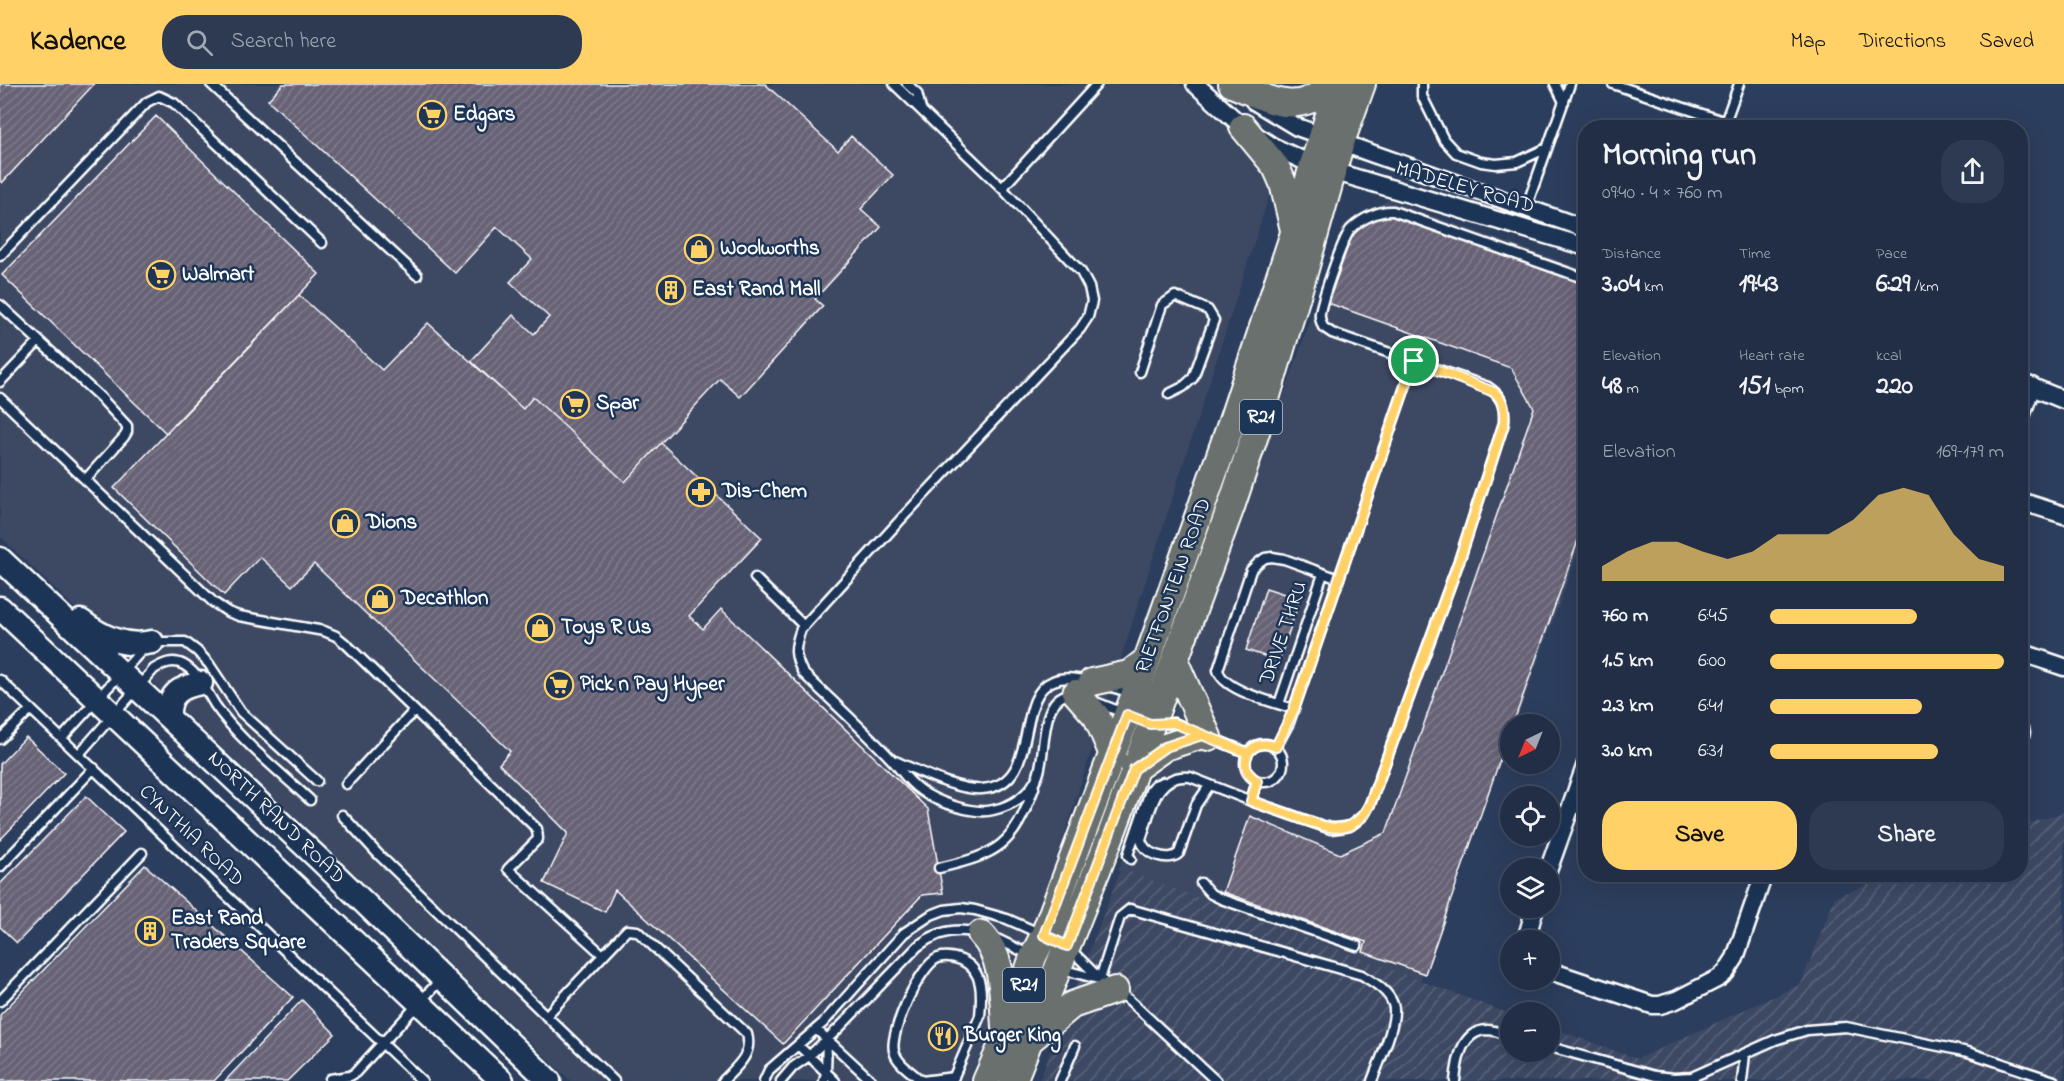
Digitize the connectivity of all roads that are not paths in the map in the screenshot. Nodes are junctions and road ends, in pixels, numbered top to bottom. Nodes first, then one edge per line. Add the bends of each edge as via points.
1 (211, 84) edge
2 (894, 84) edge
3 (907, 84) edge
4 (1097, 84) edge
5 (1195, 84) edge
6 (1232, 84) edge
7 (1331, 84) edge
8 (1339, 84) edge
9 (1362, 84) edge
10 (1422, 84) edge
11 (1555, 84) edge
12 (1570, 84) edge
13 (1614, 84) edge
14 (1739, 84) edge
15 (1564, 102) junction
16 (921, 109) junction
17 (1711, 120) edge
18 (1726, 120) edge
19 (1243, 127) junction
20 (1332, 139) junction
21 (1547, 148) junction
22 (1322, 168) junction
23 (1002, 188) junction
24 (1526, 208) junction
25 (1578, 226) edge
26 (1294, 233) junction
27 (322, 243) dead end
28 (1578, 245) edge
29 (0, 256) edge
30 (417, 274) dead end
31 (1578, 276) edge
32 (0, 305) edge
33 (39, 341) junction
34 (1414, 361) junction
35 (1140, 372) dead end
36 (0, 382) edge
37 (2028, 389) edge
38 (1168, 394) dead end
39 (0, 398) edge
40 (2064, 401) edge
41 (86, 479) junction
42 (2028, 504) edge
43 (2064, 515) edge
44 (8, 567) edge
45 (1323, 574) junction
46 (755, 578) dead end
47 (1339, 579) junction
48 (0, 608) edge
49 (804, 626) junction
50 (152, 642) junction
51 (2028, 655) edge
52 (1147, 660) junction
53 (1175, 662) junction
54 (2064, 667) edge
55 (121, 672) junction
56 (0, 680) edge
57 (201, 683) junction
58 (138, 688) junction
59 (1084, 688) junction
60 (98, 699) junction
61 (1279, 704) junction
62 (31, 709) junction
63 (1294, 709) junction
64 (414, 711) junction
65 (1146, 714) junction
66 (115, 715) junction
67 (169, 716) junction
68 (1205, 736) junction
69 (62, 738) junction
70 (0, 739) edge
71 (1276, 747) junction
72 (1248, 753) junction
73 (79, 754) junction
74 (1113, 755) junction
75 (891, 759) junction
76 (94, 768) junction
77 (1134, 769) junction
78 (1038, 776) junction
79 (317, 781) dead end
80 (1257, 781) junction
81 (1166, 782) junction
82 (346, 784) dead end
83 (1209, 786) junction
84 (1578, 786) edge
85 (310, 800) dead end
86 (1251, 801) junction
87 (342, 815) dead end
88 (142, 853) dead end
89 (1553, 858) edge
90 (1131, 860) dead end
91 (0, 867) edge
92 (939, 868) dead end
93 (1761, 882) edge
94 (1201, 883) dead end
95 (981, 934) junction
96 (1357, 946) dead end
97 (1051, 952) junction
98 (603, 955) junction
99 (1560, 974) edge
100 (442, 977) junction
101 (1108, 985) junction
102 (0, 1001) edge
103 (419, 1001) junction
104 (546, 1016) junction
105 (817, 1029) junction
106 (1500, 1033) edge
107 (1018, 1038) junction
108 (827, 1039) junction
109 (382, 1042) junction
110 (799, 1046) junction
111 (1075, 1046) dead end
112 (1560, 1050) edge
113 (1745, 1054) junction
114 (810, 1056) junction
115 (825, 1077) edge
116 (330, 1078) dead end
117 (953, 1079) edge
118 (422, 1081) edge
119 (502, 1081) edge
120 (549, 1081) edge
121 (614, 1081) edge
122 (723, 1081) edge
123 (764, 1081) edge
124 (781, 1081) edge
125 (835, 1081) edge
126 (872, 1081) edge
127 (922, 1081) edge
128 (986, 1081) edge
129 (1013, 1081) edge
130 (1060, 1081) edge
131 (1216, 1081) edge
132 (1372, 1081) edge
133 (1455, 1081) edge
134 (1742, 1081) edge
135 (2054, 1081) edge

1 - 30 lane
2 - 16 lane
3 - 16 lane via 917,93
4 - 23 lane
5 - 19 street, MADELEY ROAD
6 - 7 main road via 1290,105 1313,99
6 - 20 street, MADELEY ROAD via 1297,127
8 - 20 main road, RIETFONTEIN ROAD / R21
9 - 20 main road, RIETFONTEIN ROAD / R21
10 - 21 lane via 1422,96 1444,140 1456,153 1496,164 1517,162
11 - 15 lane
12 - 15 lane
13 - 17 lane
14 - 18 lane
15 - 21 lane
16 - 23 lane
19 - 22 street, MADELEY ROAD via 1272,146
19 - 26 main road via 1276,167
20 - 22 main road, RIETFONTEIN ROAD / R21
20 - 24 street, MADELEY ROAD
21 - 24 lane
22 - 26 main road, RIETFONTEIN ROAD / R21
22 - 28 street, MADELEY ROAD
22 - 53 main road, RIETFONTEIN ROAD / R21 via 1305,269 1256,432
23 - 49 lane via 1081,272 1092,301 1088,317
24 - 25 street, MADELEY ROAD
26 - 52 main road, RIETFONTEIN ROAD / R21
27 - 29 lane via 174,102 159,96 147,102
31 - 34 lane via 1393,211 1382,211 1360,222 1347,234 1320,315 1323,327
32 - 33 lane
33 - 36 lane
33 - 41 lane via 127,426 124,437
34 - 47 lane
34 - 86 lane via 1494,392 1502,400 1504,423 1460,558 1374,793 1364,815 1350,826 1331,829
35 - 38 lane via 1167,300 1175,296 1208,310 1214,320 1193,378
37 - 40 street
39 - 41 lane
41 - 64 lane via 213,602 240,616 336,636
42 - 43 street
44 - 50 main road via 93,631 136,645
44 - 55 main road, NORTH RAND ROAD
45 - 47 lane
45 - 61 lane, DRIVE THRU
45 - 61 lane via 1284,559 1265,558 1258,563 1251,570 1224,647 1218,670 1223,680
46 - 49 lane
47 - 63 lane
48 - 60 main road, NORTH RAND ROAD
49 - 75 lane via 796,643 796,659 803,674
50 - 55 lane
50 - 79 lane via 184,642 197,651 241,712
51 - 54 street
52 - 59 main road via 1129,674
52 - 65 main road, RIETFONTEIN ROAD / R21
53 - 65 main road, RIETFONTEIN ROAD / R21
53 - 68 main road
55 - 58 main road, NORTH RAND ROAD
55 - 60 lane
56 - 62 lane, CYNTHIA ROAD
57 - 58 lane via 189,668 171,662 154,669
57 - 67 main road via 177,692 168,705
57 - 85 lane via 228,724
58 - 66 lane
58 - 67 main road, NORTH RAND ROAD
59 - 65 lane
59 - 65 lane
59 - 74 main road
59 - 75 lane via 1071,678 1047,685 1035,701 1012,776 994,787 980,790 950,784
59 - 78 lane via 1061,696 1048,713
60 - 66 main road, NORTH RAND ROAD
60 - 69 lane
61 - 63 lane
62 - 69 lane, CYNTHIA ROAD
62 - 70 lane
63 - 71 lane
64 - 82 lane
64 - 98 lane via 537,829 538,839 508,869
65 - 68 lane
65 - 74 main road, RIETFONTEIN ROAD / R21
65 - 77 main road, RIETFONTEIN ROAD / R21
66 - 73 lane
66 - 103 main road, NORTH RAND ROAD
67 - 100 main road, NORTH RAND ROAD
68 - 72 lane
68 - 77 main road via 1165,747
69 - 73 lane, CYNTHIA ROAD
71 - 72 lane via 1258,744
71 - 80 lane via 1284,764 1280,775 1270,782
72 - 80 lane via 1245,765
73 - 76 lane, CYNTHIA ROAD
74 - 97 main road, RIETFONTEIN ROAD / R21
75 - 78 lane via 922,792 981,812 1017,801
76 - 91 lane
76 - 109 lane, CYNTHIA ROAD
77 - 97 main road, RIETFONTEIN ROAD / R21
78 - 92 lane via 1024,816 1005,842 973,860
80 - 86 lane
81 - 83 lane via 1182,776
81 - 83 lane via 1160,788 1141,844 1168,858 1179,853 1196,805
81 - 90 lane via 1150,791 1129,852
83 - 86 lane
84 - 89 street
87 - 104 lane
88 - 102 lane
93 - 99 street via 1731,965 1719,978 1676,1000 1652,1005
94 - 96 lane via 1221,899
95 - 97 lane
95 - 107 main road via 993,953
95 - 108 lane via 950,930 926,940
97 - 101 lane
97 - 101 lane
97 - 105 lane via 1007,919 961,908 944,910 904,933
97 - 107 main road, RIETFONTEIN ROAD / R21
98 - 104 lane
98 - 122 lane via 627,930 637,931 743,1029 749,1041 746,1057
100 - 103 lane
100 - 120 main road, NORTH RAND ROAD
101 - 107 main road
101 - 131 lane
101 - 132 lane via 1120,917 1130,909 1362,975 1389,997 1394,1012
103 - 109 lane
103 - 119 main road, NORTH RAND ROAD
104 - 121 lane
105 - 108 lane
105 - 110 lane
106 - 133 lane via 1488,1030 1470,1037 1460,1049
107 - 128 main road, RIETFONTEIN ROAD / R21
107 - 129 main road, RIETFONTEIN ROAD / R21
108 - 114 lane
108 - 115 lane
108 - 126 lane
109 - 116 lane via 350,1076
109 - 118 lane, CYNTHIA ROAD
110 - 114 lane
110 - 123 lane via 769,1070
111 - 130 lane
112 - 113 lane via 1674,1078 1692,1077
113 - 134 lane
113 - 135 lane via 1807,1030 1846,1027 1968,1052
114 - 115 lane
114 - 124 lane
115 - 125 lane
117 - 127 lane
117 - 127 lane via 980,1016 981,990 972,967 953,957 938,958 924,971 894,1035 896,1057

